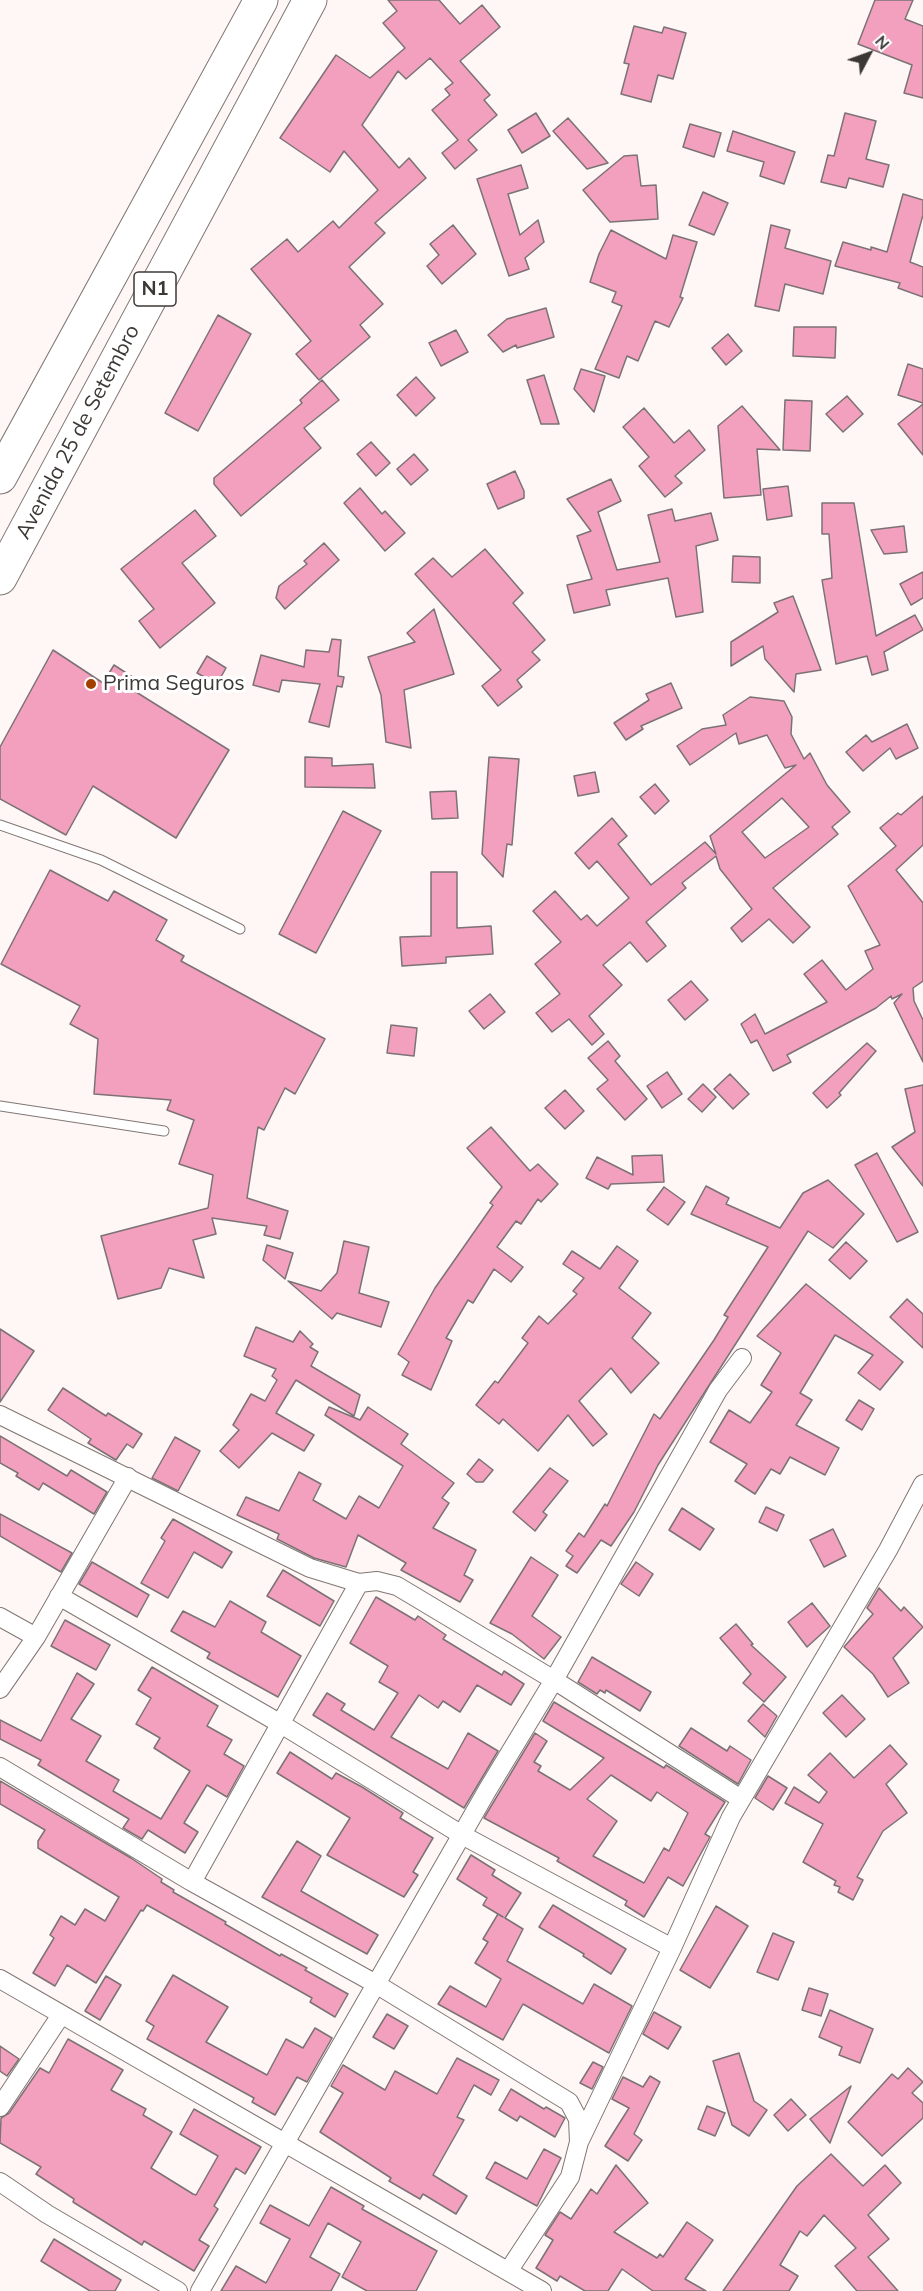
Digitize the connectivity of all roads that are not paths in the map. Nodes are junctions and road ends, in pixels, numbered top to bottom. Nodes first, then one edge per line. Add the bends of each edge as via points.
1 (261, 0) edge
2 (310, 0) edge
3 (0, 477) edge
4 (0, 578) edge
5 (0, 825) edge
6 (240, 929) dead end
7 (0, 1106) edge
8 (164, 1131) dead end
9 (742, 1358) dead end
10 (0, 1414) edge
11 (128, 1477) junction
12 (923, 1484) edge
13 (359, 1583) junction
14 (59, 1596) junction
15 (0, 1617) edge
16 (36, 1637) junction
17 (554, 1680) junction
18 (0, 1689) edge
19 (281, 1724) junction
20 (0, 1767) edge
21 (741, 1799) junction
22 (462, 1835) junction
23 (192, 1882) junction
24 (672, 1948) junction
25 (0, 1979) edge
26 (376, 1984) junction
27 (61, 2015) junction
28 (0, 2107) edge
29 (286, 2142) junction
30 (579, 2142) junction
31 (0, 2182) edge
32 (509, 2270) junction
33 (178, 2291) edge
34 (200, 2291) edge
35 (542, 2291) edge

1 - 3 highway, N1
2 - 4 highway, Avenida 25 de Setembro / N1
5 - 6 lane via 100,860
7 - 8 lane
9 - 17 street via 718,1390
10 - 11 street
11 - 13 street via 309,1568
11 - 14 street
12 - 21 street
13 - 17 street via 376,1581 397,1586
13 - 19 street
14 - 16 street
14 - 19 street
15 - 16 street
16 - 18 street
17 - 21 street
17 - 22 street
19 - 22 street
19 - 23 street
20 - 23 street
21 - 24 street
22 - 24 street
22 - 26 street
23 - 26 street
24 - 30 street
25 - 27 street
26 - 29 street
26 - 30 street via 569,2102 578,2119
27 - 28 street
27 - 29 street
29 - 32 street
29 - 34 street
30 - 32 street via 570,2177
31 - 33 street
32 - 35 street

